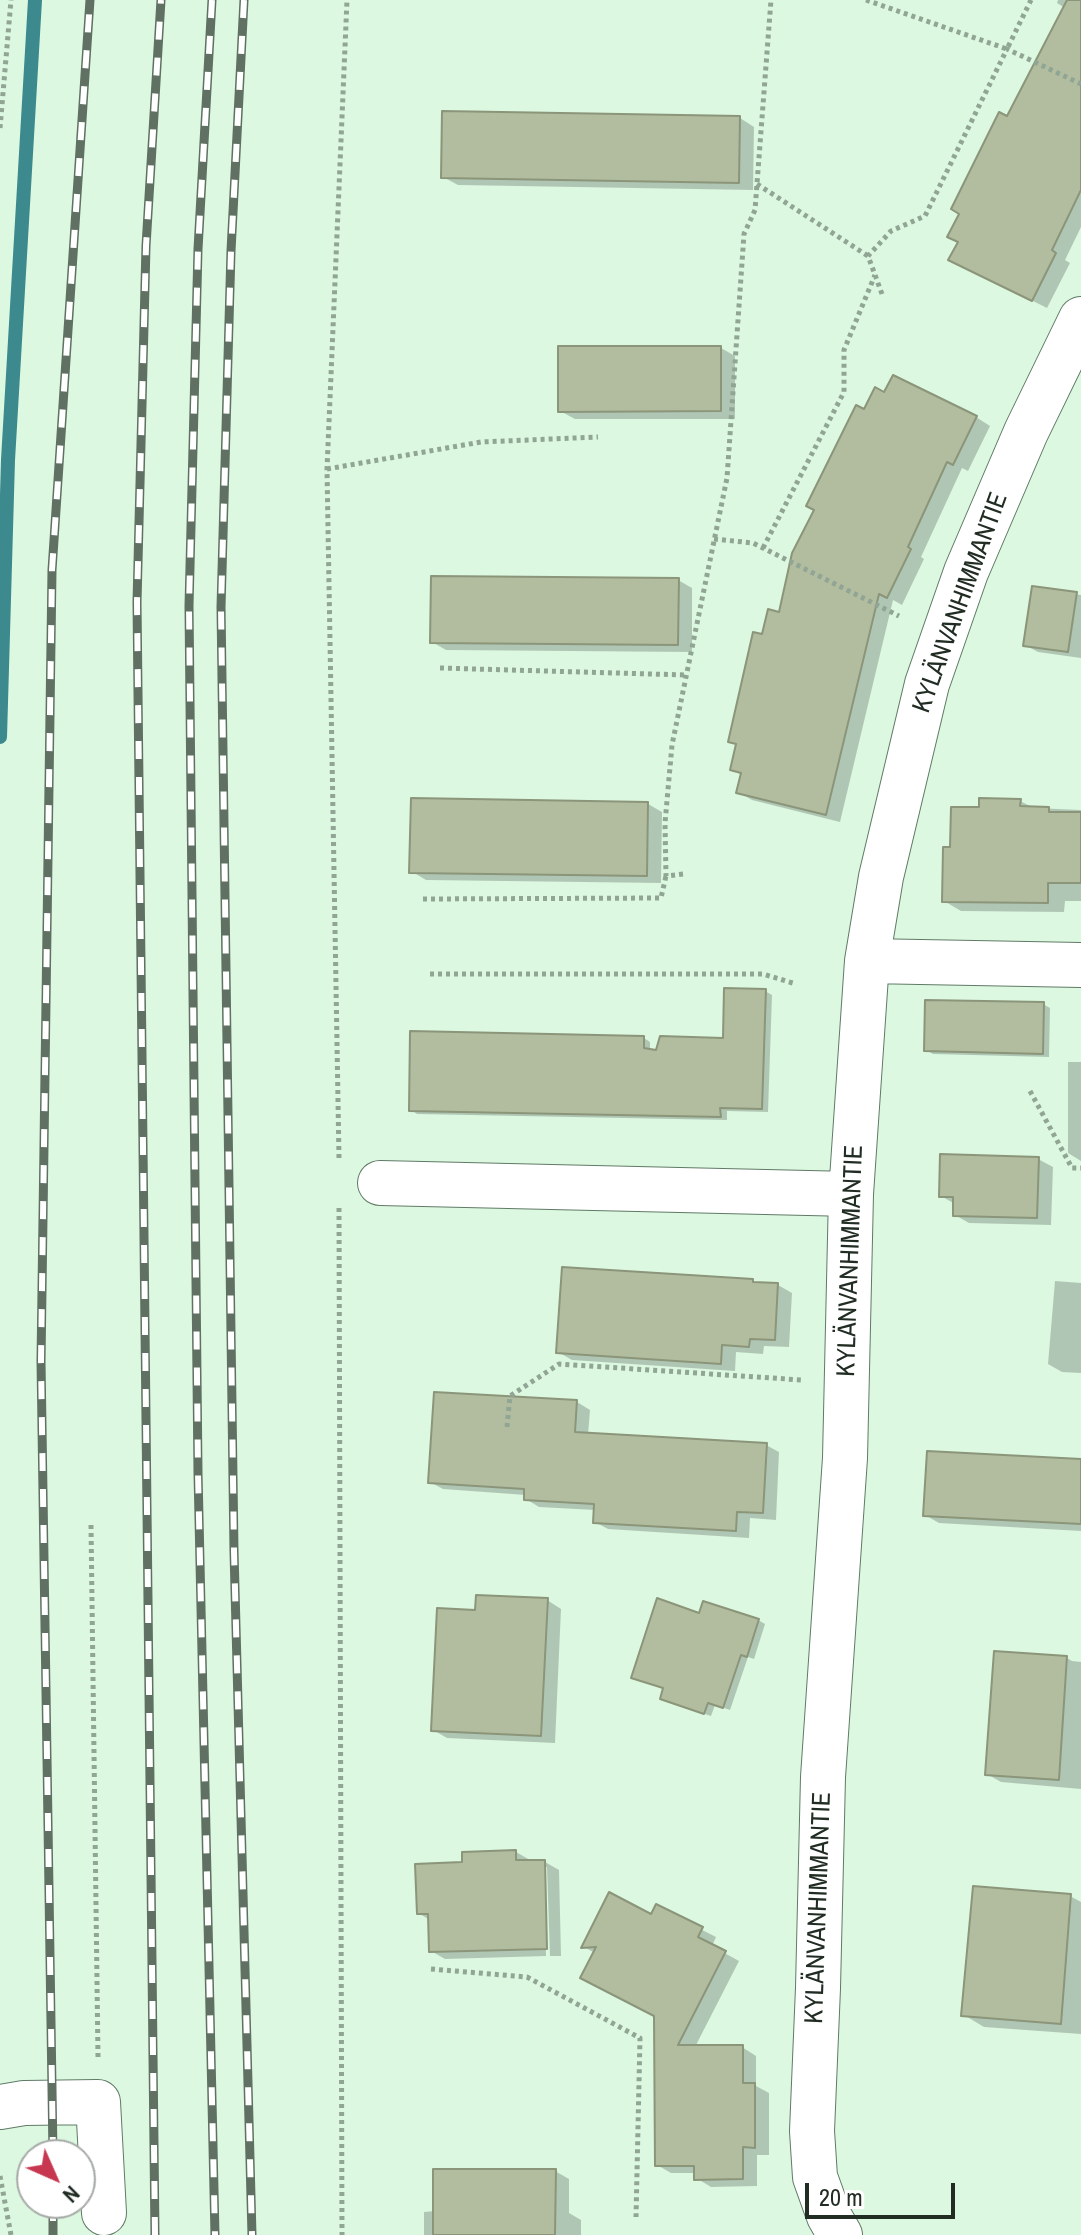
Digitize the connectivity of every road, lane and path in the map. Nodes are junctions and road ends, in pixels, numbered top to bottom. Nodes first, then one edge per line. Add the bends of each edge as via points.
1 (11, 0) edge
2 (347, 0) edge
3 (771, 0) edge
4 (866, 0) edge
5 (1031, 0) edge
6 (1007, 49) junction
7 (1081, 84) edge
8 (0, 128) edge
9 (757, 184) junction
10 (868, 256) junction
11 (875, 274) junction
12 (882, 294) dead end
13 (1081, 319) edge
14 (598, 437) dead end
15 (327, 469) junction
16 (714, 539) junction
17 (763, 548) junction
18 (943, 637) junction
19 (440, 668) dead end
20 (686, 675) junction
21 (683, 874) dead end
22 (666, 876) junction
23 (423, 899) dead end
24 (867, 961) junction
25 (1081, 965) edge
26 (430, 974) dead end
27 (796, 984) dead end
28 (1030, 1091) dead end
29 (339, 1166) dead end
30 (1081, 1168) edge
31 (380, 1183) dead end
32 (851, 1194) junction
33 (339, 1196) dead end
34 (846, 1384) junction
35 (507, 1427) dead end
36 (91, 1525) dead end
37 (431, 1969) dead end
38 (98, 2102) junction
39 (0, 2107) edge
40 (0, 2176) edge
41 (104, 2213) dead end
42 (636, 2217) dead end
43 (11, 2235) edge
44 (342, 2235) edge
45 (840, 2235) edge

1 - 8 path
2 - 15 path
3 - 9 path
4 - 6 path
5 - 6 path
6 - 7 path
6 - 10 path via 925,216 891,231
9 - 10 path
9 - 16 path via 755,210 744,234 727,478
10 - 11 path
11 - 12 path
11 - 17 path via 844,350 844,392
13 - 18 street, KYLÄNVANHIMMANTIE via 1026,432
14 - 15 path via 481,442
15 - 29 path
16 - 17 path
16 - 20 path
17 - 18 path
18 - 24 street, KYLÄNVANHIMMANTIE via 881,877
19 - 20 path
20 - 22 path via 672,745
21 - 22 path
22 - 23 path via 661,898
24 - 25 street
24 - 32 street, KYLÄNVANHIMMANTIE
26 - 27 path via 763,974
28 - 30 path via 1072,1168
31 - 32 street
32 - 34 street, KYLÄNVANHIMMANTIE
33 - 44 path
34 - 35 path via 559,1364 510,1396
34 - 45 street, KYLÄNVANHIMMANTIE via 823,1777 812,2131 815,2177
36 - 38 path
37 - 42 path via 527,1977 640,2038
38 - 39 street
38 - 41 street
40 - 43 path

